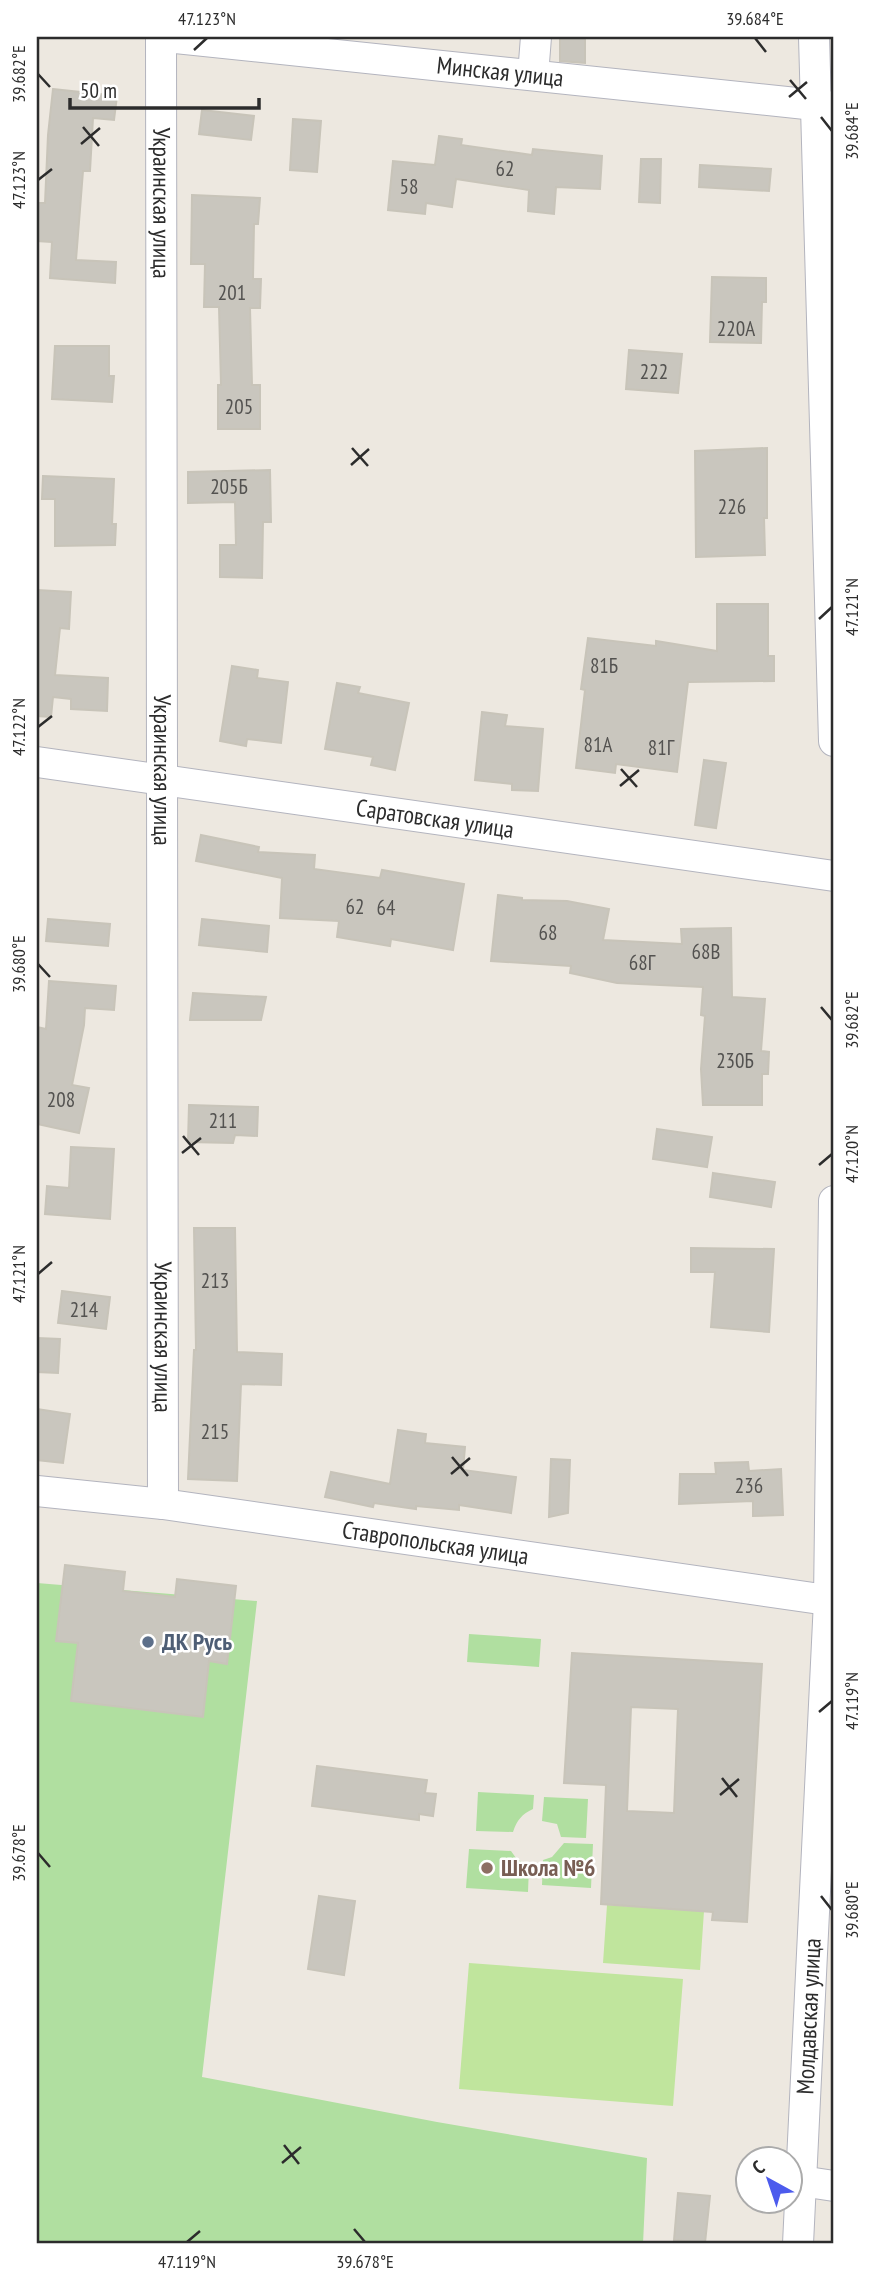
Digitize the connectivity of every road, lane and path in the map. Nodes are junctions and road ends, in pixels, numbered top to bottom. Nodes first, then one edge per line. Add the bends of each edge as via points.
1 (163, 37) edge
2 (536, 37) edge
3 (814, 37) edge
4 (533, 75) junction
5 (825, 106) edge
6 (834, 741) edge
7 (37, 762) edge
8 (162, 779) junction
9 (834, 876) edge
10 (834, 1201) edge
11 (37, 1491) edge
12 (163, 1504) junction
13 (832, 1601) edge
14 (803, 2144) edge
15 (804, 2181) edge
16 (834, 2186) edge
17 (799, 2214) edge
18 (798, 2244) edge

1 - 4 street, Минская улица
1 - 8 street, Украинская улица
2 - 4 street
3 - 5 street
4 - 5 street, Минская улица
5 - 6 street
7 - 8 street, Саратовская улица
8 - 9 street, Саратовская улица
8 - 12 street, Украинская улица
10 - 13 street, Молдавская улица
11 - 12 street, Ставропольская улица
12 - 13 street, Ставропольская улица
13 - 14 street, Молдавская улица
15 - 16 street
17 - 18 street, Молдавская улица

